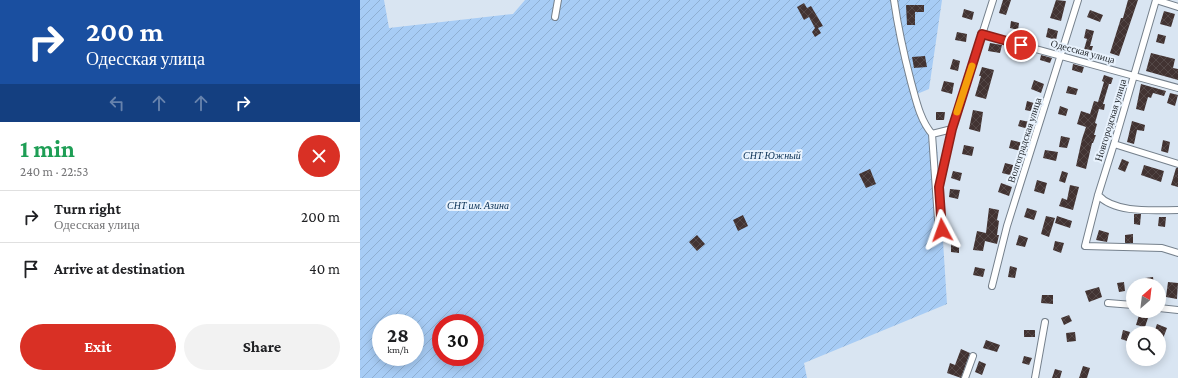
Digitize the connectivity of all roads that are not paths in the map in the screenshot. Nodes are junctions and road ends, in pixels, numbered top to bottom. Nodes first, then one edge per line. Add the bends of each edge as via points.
1 (558, 0) edge
2 (894, 0) edge
3 (993, 0) edge
4 (1078, 0) edge
5 (1156, 0) edge
6 (1178, 7) edge
7 (555, 17) dead end
8 (982, 34) junction
9 (1061, 55) junction
10 (1134, 76) junction
11 (1178, 88) edge
12 (952, 129) junction
13 (932, 134) junction
14 (1114, 144) junction
15 (1178, 164) edge
16 (1098, 195) junction
17 (1178, 210) edge
18 (942, 230) dead end
19 (936, 239) dead end
20 (1178, 253) edge
21 (992, 286) dead end
22 (1108, 303) dead end
23 (1126, 304) edge
24 (1166, 309) edge
25 (1178, 310) edge
26 (1045, 322) dead end
27 (973, 356) dead end
28 (965, 378) edge
29 (1034, 378) edge

1 - 7 street
2 - 13 street via 900,42 915,96 925,126
3 - 8 street
4 - 9 street, Волгоградская улица
5 - 6 street
5 - 10 street, Новгородская улица
8 - 9 street, Одесская улица
8 - 12 street
9 - 10 street, Одесская улица
9 - 21 street, Волгоградская улица via 1007,226
10 - 11 street, Одесская улица
10 - 14 street, Новгородская улица
12 - 13 street
12 - 18 street via 939,187
13 - 19 street via 939,234
14 - 15 street
14 - 16 street, Новгородская улица
16 - 17 street via 1110,204 1127,209
16 - 20 street, Новгородская улица via 1085,246 1162,248
22 - 23 street
24 - 25 street
26 - 29 street
27 - 28 street

